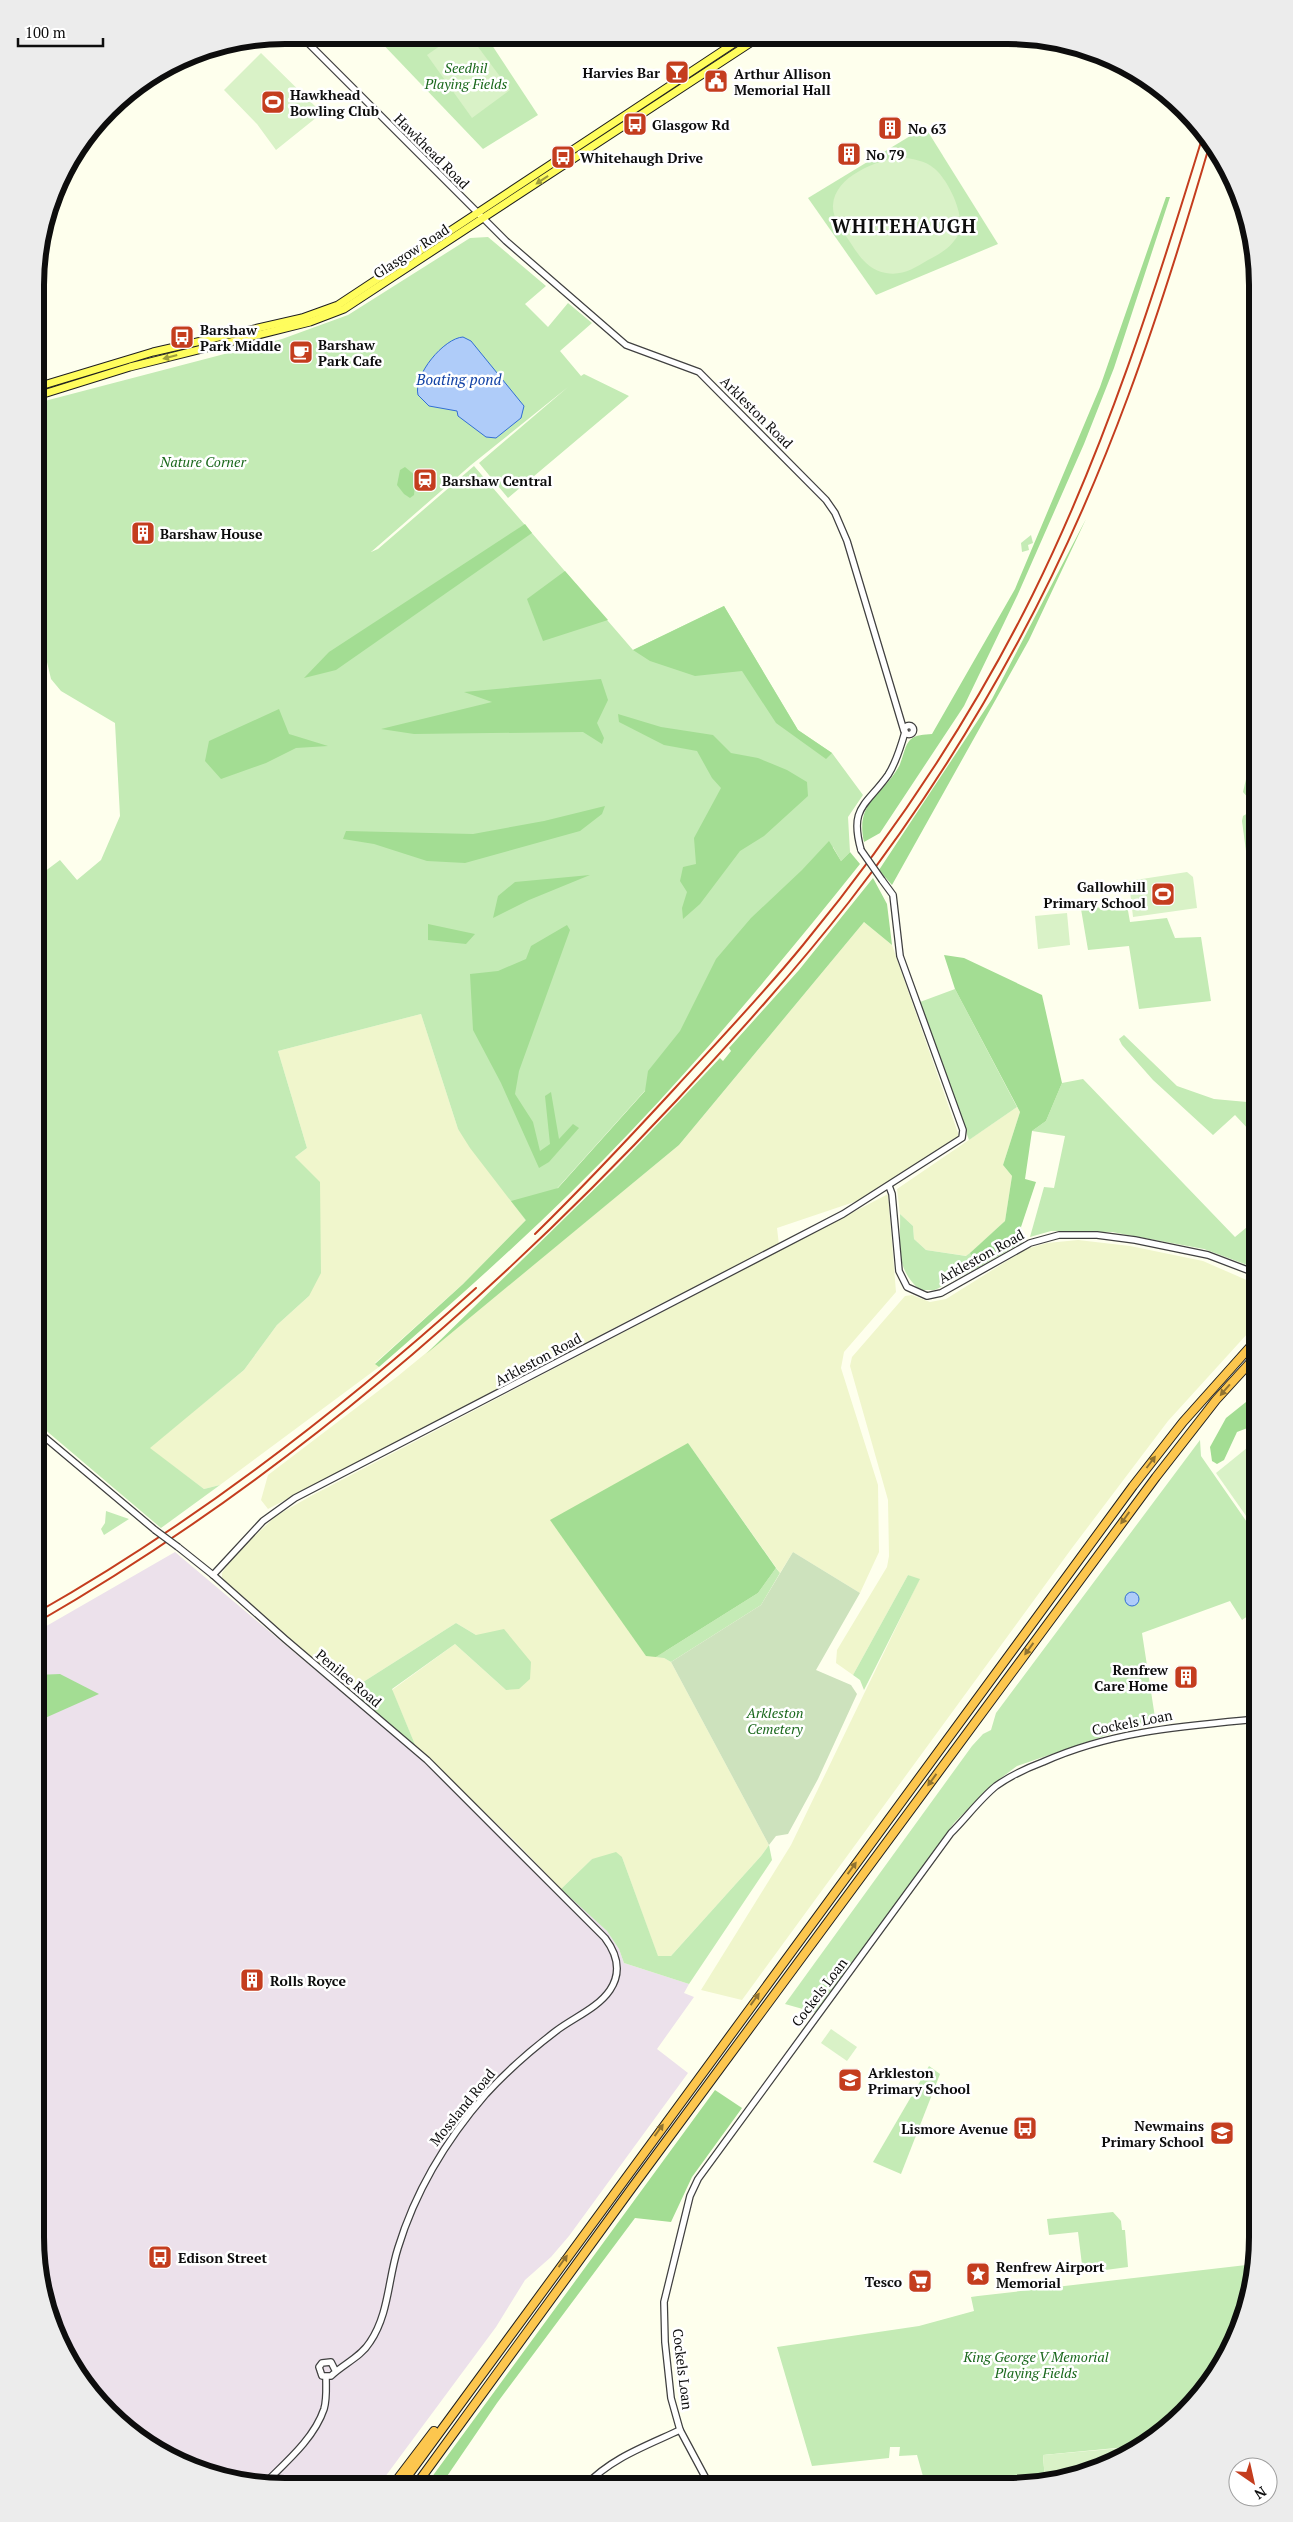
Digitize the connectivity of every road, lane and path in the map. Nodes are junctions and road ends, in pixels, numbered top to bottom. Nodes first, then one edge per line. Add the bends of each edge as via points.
1 (309, 44) edge
2 (733, 44) edge
3 (749, 44) edge
4 (477, 214) junction
5 (484, 220) junction
6 (44, 385) edge
7 (44, 394) edge
8 (890, 1186) junction
9 (1249, 1271) edge
10 (1249, 1348) edge
11 (1249, 1364) edge
12 (44, 1437) edge
13 (213, 1575) junction
14 (1249, 1720) edge
15 (618, 1970) joint
16 (550, 2280) junction
17 (335, 2370) junction
18 (326, 2378) junction
19 (680, 2430) junction
20 (270, 2478) edge
21 (398, 2478) edge
22 (406, 2478) edge
23 (421, 2478) edge
24 (593, 2478) edge
25 (706, 2478) edge

1 - 4 street, Hawkhead Road
2 - 4 main road, Glasgow Road
3 -> 5 main road, Glasgow Road
4 - 5 street, Hawkhead Road
4 - 6 main road, Glasgow Road via 338,304 302,318 153,352
5 -> 7 main road, Glasgow Road via 344,309 322,318 130,367
5 - 8 street, Arkleston Road, bridge via 626,345 699,372 826,500 847,541 907,731 887,776 858,812 856,829 861,850 893,895 900,956 964,1134 958,1142
8 - 9 street, Arkleston Road via 899,1271 907,1287 927,1296 941,1293 1030,1242 1060,1235 1135,1240 1208,1255
8 - 13 street, Arkleston Road via 780,1247 295,1498 258,1526
16 -> 10 highway via 1134,1486 1183,1422
11 -> 23 highway via 1216,1400 1156,1477
12 - 13 street, Penilee Road, bridge
13 - 15 street, Penilee Road via 427,1760 604,1938 614,1952
14 - 19 street, Cockels Loan via 1150,1730 1090,1743 1061,1754 996,1786 951,1833 698,2180 690,2196 664,2302 671,2398
15 - 17 street, Mossland Road via 607,1995 524,2056 499,2079 454,2132 431,2169 406,2225 378,2330 362,2351
16 - 21 highway
16 - 22 highway
17 - 18 street
17 - 18 street via 330,2362 322,2363 319,2370
18 - 20 street via 324,2408 318,2423
19 - 24 street via 627,2454
19 - 25 street, Cockels Loan

